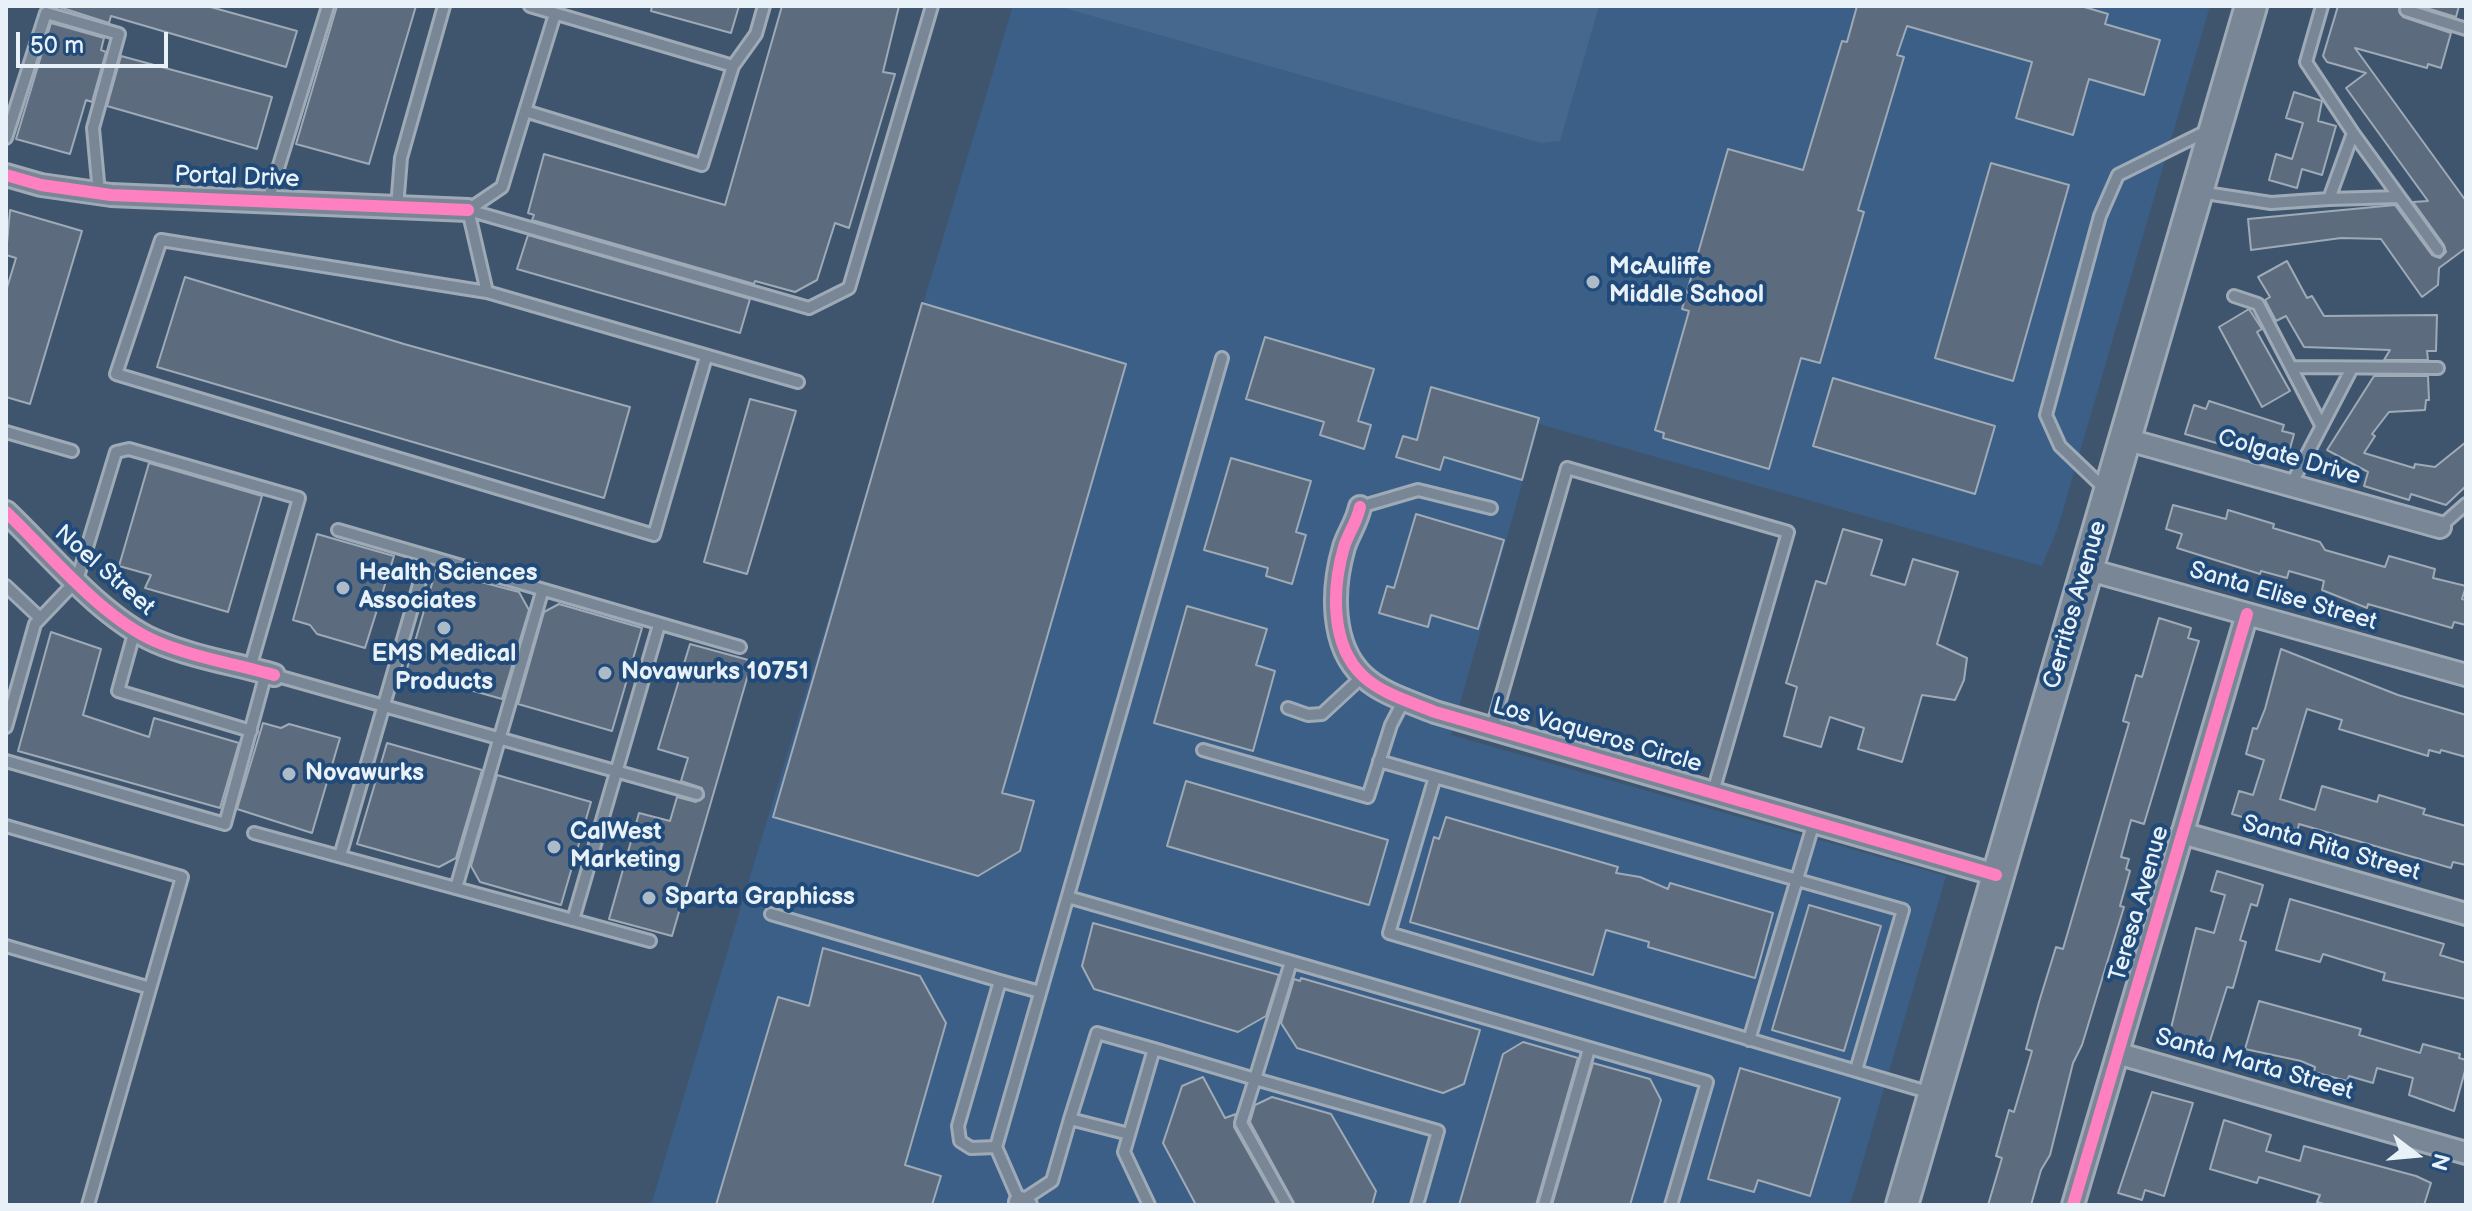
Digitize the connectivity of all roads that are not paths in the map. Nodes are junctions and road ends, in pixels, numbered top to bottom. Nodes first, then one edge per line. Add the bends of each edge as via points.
1 (328, 6) edge
2 (444, 6) edge
3 (530, 6) edge
4 (764, 6) edge
5 (932, 6) edge
6 (2251, 6) edge
7 (2322, 6) edge
8 (2406, 10) dead end
9 (555, 14) junction
10 (2466, 29) edge
11 (733, 66) junction
12 (525, 111) junction
13 (2216, 126) junction
14 (2353, 133) junction
15 (6, 138) edge
16 (6, 175) edge
17 (2197, 192) junction
18 (99, 193) junction
19 (2398, 197) junction
20 (2329, 199) junction
21 (268, 201) junction
22 (397, 207) junction
23 (468, 210) junction
24 (2438, 250) dead end
25 (487, 292) junction
26 (2234, 296) dead end
27 (706, 357) junction
28 (1222, 358) dead end
29 (2291, 367) junction
30 (2352, 368) junction
31 (2438, 368) dead end
32 (798, 382) dead end
33 (2320, 423) junction
34 (6, 432) edge
35 (2125, 439) junction
36 (72, 451) dead end
37 (2291, 485) junction
38 (2109, 492) junction
39 (2466, 504) edge
40 (1360, 507) joint
41 (1491, 508) dead end
42 (6, 512) edge
43 (2440, 527) joint
44 (338, 530) dead end
45 (427, 557) junction
46 (2086, 569) junction
47 (77, 580) junction
48 (6, 586) edge
49 (542, 592) junction
50 (2247, 614) junction
51 (40, 618) junction
52 (659, 625) junction
53 (135, 630) junction
54 (740, 647) dead end
55 (263, 672) junction
56 (2466, 675) edge
57 (1363, 676) junction
58 (1404, 700) junction
59 (383, 706) junction
60 (1288, 708) dead end
61 (6, 727) edge
62 (1492, 728) junction
63 (251, 731) junction
64 (500, 738) junction
65 (1203, 750) dead end
66 (6, 761) edge
67 (1379, 761) junction
68 (617, 771) junction
69 (1435, 777) junction
70 (1713, 792) junction
71 (697, 794) dead end
72 (1814, 822) junction
73 (6, 826) edge
74 (254, 833) dead end
75 (2182, 833) junction
76 (340, 856) junction
77 (1996, 875) junction
78 (1798, 879) junction
79 (456, 888) junction
80 (1068, 897) junction
81 (771, 914) dead end
82 (2466, 914) edge
83 (573, 920) junction
84 (650, 941) dead end
85 (6, 946) edge
86 (1291, 962) junction
87 (1000, 981) junction
88 (150, 988) junction
89 (1040, 992) junction
90 (1749, 1040) junction
91 (1154, 1049) junction
92 (1589, 1049) junction
93 (2120, 1054) junction
94 (1856, 1070) junction
95 (1255, 1079) junction
96 (1933, 1093) junction
97 (1070, 1119) junction
98 (1129, 1134) junction
99 (996, 1147) junction
100 (2466, 1153) edge
101 (1023, 1204) edge
102 (88, 1205) edge
103 (1149, 1205) edge
104 (1287, 1205) edge
105 (1417, 1205) edge
106 (1544, 1205) edge
107 (1671, 1205) edge
108 (1902, 1205) edge
109 (2073, 1205) edge

1 - 21 lane
2 - 22 lane via 401,158
3 - 9 lane
4 - 11 lane via 756,34
5 - 23 lane via 849,288 809,308
6 - 13 main road, Cerritos Avenue
7 - 14 lane via 2306,62
8 - 10 lane
9 - 11 lane
9 - 12 lane
11 - 12 lane via 702,165
12 - 23 lane via 502,187
13 - 17 main road, Cerritos Avenue
13 - 38 lane via 2118,175 2100,216 2046,415 2060,446
14 - 19 lane
14 - 20 lane
15 - 18 lane via 46,13 119,34 93,128
16 - 18 street, Portal Drive
17 - 20 lane via 2271,203
17 - 35 main road, Cerritos Avenue
18 - 21 street, Portal Drive
19 - 20 lane
19 - 24 lane
21 - 22 street, Portal Drive
22 - 23 street, Portal Drive
23 - 25 lane
25 - 27 lane
25 - 27 lane via 161,240 116,374 654,535
26 - 29 lane via 2258,304
27 - 32 lane
28 - 80 lane
29 - 30 lane
29 - 33 lane
30 - 31 lane
30 - 33 lane
33 - 37 lane
34 - 36 lane
35 - 37 street, Colgate Drive
35 - 38 main road, Cerritos Avenue
37 - 43 street, Colgate Drive
38 - 46 main road, Cerritos Avenue
39 - 43 lane
40 - 41 lane via 1418,490
40 - 57 street, Los Vaqueros Circle via 1337,580 1337,618 1343,648
42 - 47 street, Noel Street
44 - 45 lane
45 - 49 lane
45 - 59 lane
46 - 50 street, Santa Elise Street
46 - 77 main road, Cerritos Avenue
47 - 51 lane
47 - 53 street, Noel Street
47 - 55 lane via 116,452 129,449 299,498
48 - 51 lane
49 - 52 lane
49 - 64 lane
50 - 56 street, Santa Elise Street
50 - 75 street, Teresa Avenue
51 - 61 lane
52 - 54 lane
52 - 68 lane
53 - 55 street, Noel Street via 157,642
53 - 63 lane via 118,691
55 - 59 lane
55 - 63 lane
57 - 58 street, Los Vaqueros Circle
57 - 60 lane via 1322,714
58 - 62 street, Los Vaqueros Circle
58 - 67 lane
59 - 64 lane
59 - 76 lane
62 - 70 street, Los Vaqueros Circle
62 - 70 lane via 1567,468 1581,472 1788,532
63 - 66 lane via 225,824
64 - 68 lane
64 - 79 lane
65 - 67 lane via 1368,797
67 - 69 lane
68 - 71 lane
68 - 83 lane
69 - 78 lane
69 - 90 lane via 1389,933
70 - 72 street, Los Vaqueros Circle
72 - 77 street, Los Vaqueros Circle
72 - 78 lane
73 - 88 lane via 182,877
74 - 76 lane
75 - 82 street, Santa Rita Street
75 - 93 street, Teresa Avenue
76 - 79 lane
77 - 96 main road, Cerritos Avenue
78 - 90 lane
78 - 94 lane via 1903,910
79 - 83 lane
80 - 86 lane
80 - 89 lane
81 - 87 lane
83 - 84 lane
85 - 88 lane
86 - 92 lane
86 - 95 lane
87 - 89 lane
87 - 99 lane via 958,1126 960,1141 971,1148
88 - 102 lane
89 - 99 lane
90 - 94 lane
91 - 95 lane
91 - 97 lane via 1097,1033
91 - 98 lane
92 - 106 lane
92 - 107 lane via 1707,1082
93 - 100 street, Santa Marta Street
93 - 109 street, Teresa Avenue
94 - 96 lane
95 - 104 lane via 1241,1123
95 - 105 lane via 1438,1131
96 - 108 main road, Cerritos Avenue
97 - 98 lane
97 - 101 lane via 1052,1181
98 - 103 lane via 1124,1152
99 - 101 lane

